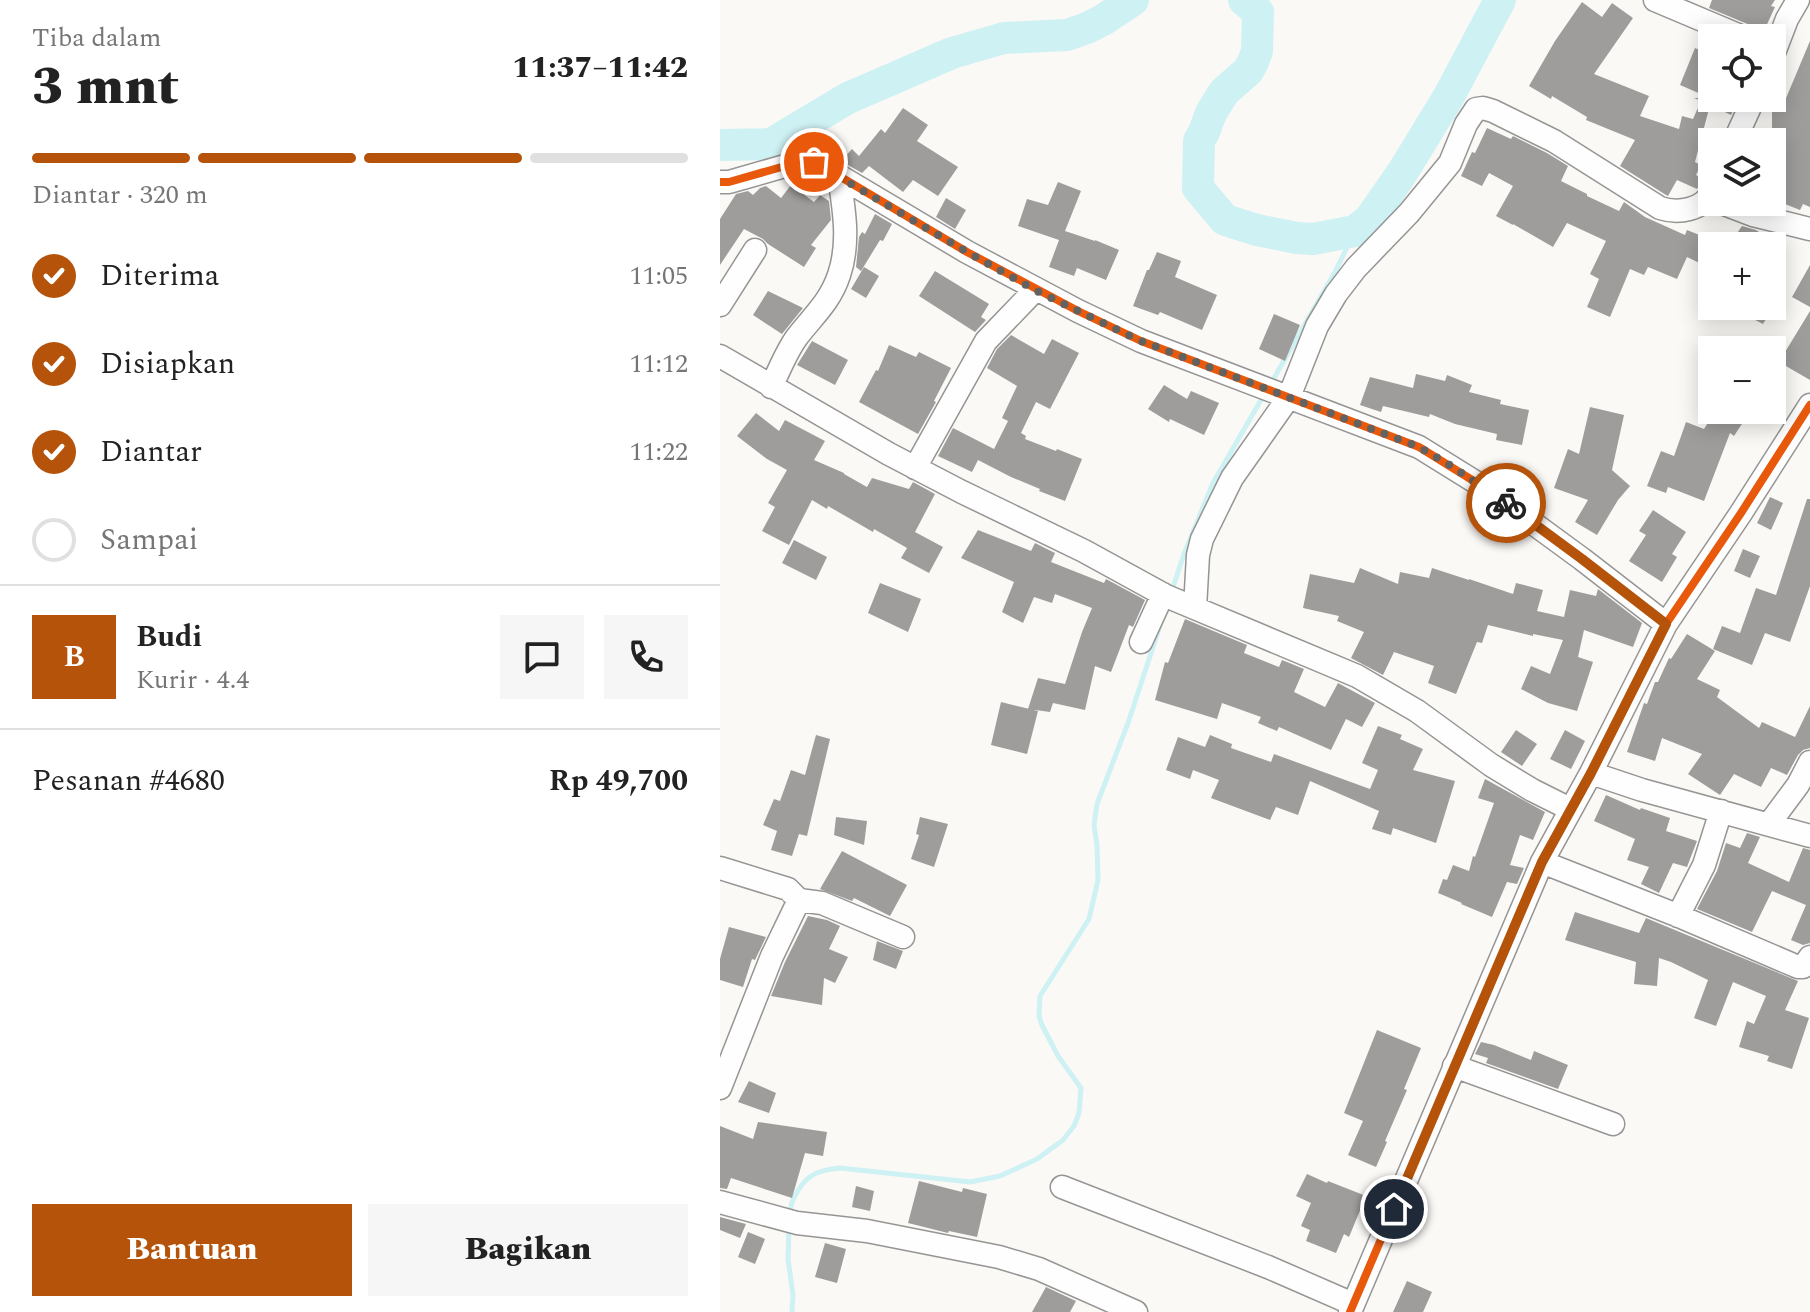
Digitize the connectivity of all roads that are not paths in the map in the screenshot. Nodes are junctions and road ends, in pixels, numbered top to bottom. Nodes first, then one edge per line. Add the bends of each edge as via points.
1 (1655, 0) edge
2 (1798, 0) edge
3 (1712, 24) edge
4 (1785, 24) edge
5 (839, 176) junction
6 (723, 186) edge
7 (1698, 205) edge
8 (1757, 216) edge
9 (1810, 229) edge
10 (755, 250) dead end
11 (1035, 290) junction
12 (720, 305) edge
13 (720, 356) edge
14 (771, 387) junction
15 (1273, 391) junction
16 (1810, 405) edge
17 (915, 468) junction
18 (1176, 600) junction
19 (1666, 624) junction
20 (1141, 642) dead end
21 (1810, 762) edge
22 (1591, 773) junction
23 (1570, 809) junction
24 (1721, 811) junction
25 (1769, 824) junction
26 (1810, 836) edge
27 (1542, 862) junction
28 (720, 868) edge
29 (799, 900) junction
30 (1678, 916) junction
31 (903, 937) dead end
32 (1810, 957) edge
33 (1454, 1066) junction
34 (720, 1088) edge
35 (1613, 1124) dead end
36 (1062, 1187) dead end
37 (720, 1202) edge
38 (1110, 1308) edge
39 (1352, 1308) edge
40 (1136, 1312) edge

1 - 3 street
2 - 4 street
5 - 6 street via 806,161
5 - 11 street
5 - 14 street via 845,234 839,275 820,312 793,343
7 - 15 street via 1684,211 1660,208 1554,141 1493,111 1476,109 1450,163 1356,268
8 - 9 street
10 - 12 street
11 - 15 street via 1141,341
11 - 17 street via 986,341
13 - 14 street
14 - 17 street
15 - 18 street
15 - 19 street via 1419,447 1448,464
16 - 19 street
17 - 18 street
18 - 20 street
18 - 23 street via 1357,676 1417,711 1491,765
19 - 22 street
21 - 25 street
22 - 23 street
22 - 24 street
23 - 27 street
24 - 25 street
24 - 30 street via 1709,852
25 - 26 street
27 - 30 street
27 - 33 street
28 - 29 street via 788,889
29 - 31 street via 822,903
29 - 34 street
30 - 32 street via 1799,968
33 - 35 street
33 - 39 street
36 - 39 street via 1268,1267
37 - 38 street via 797,1223 999,1257 1039,1269
38 - 40 street

